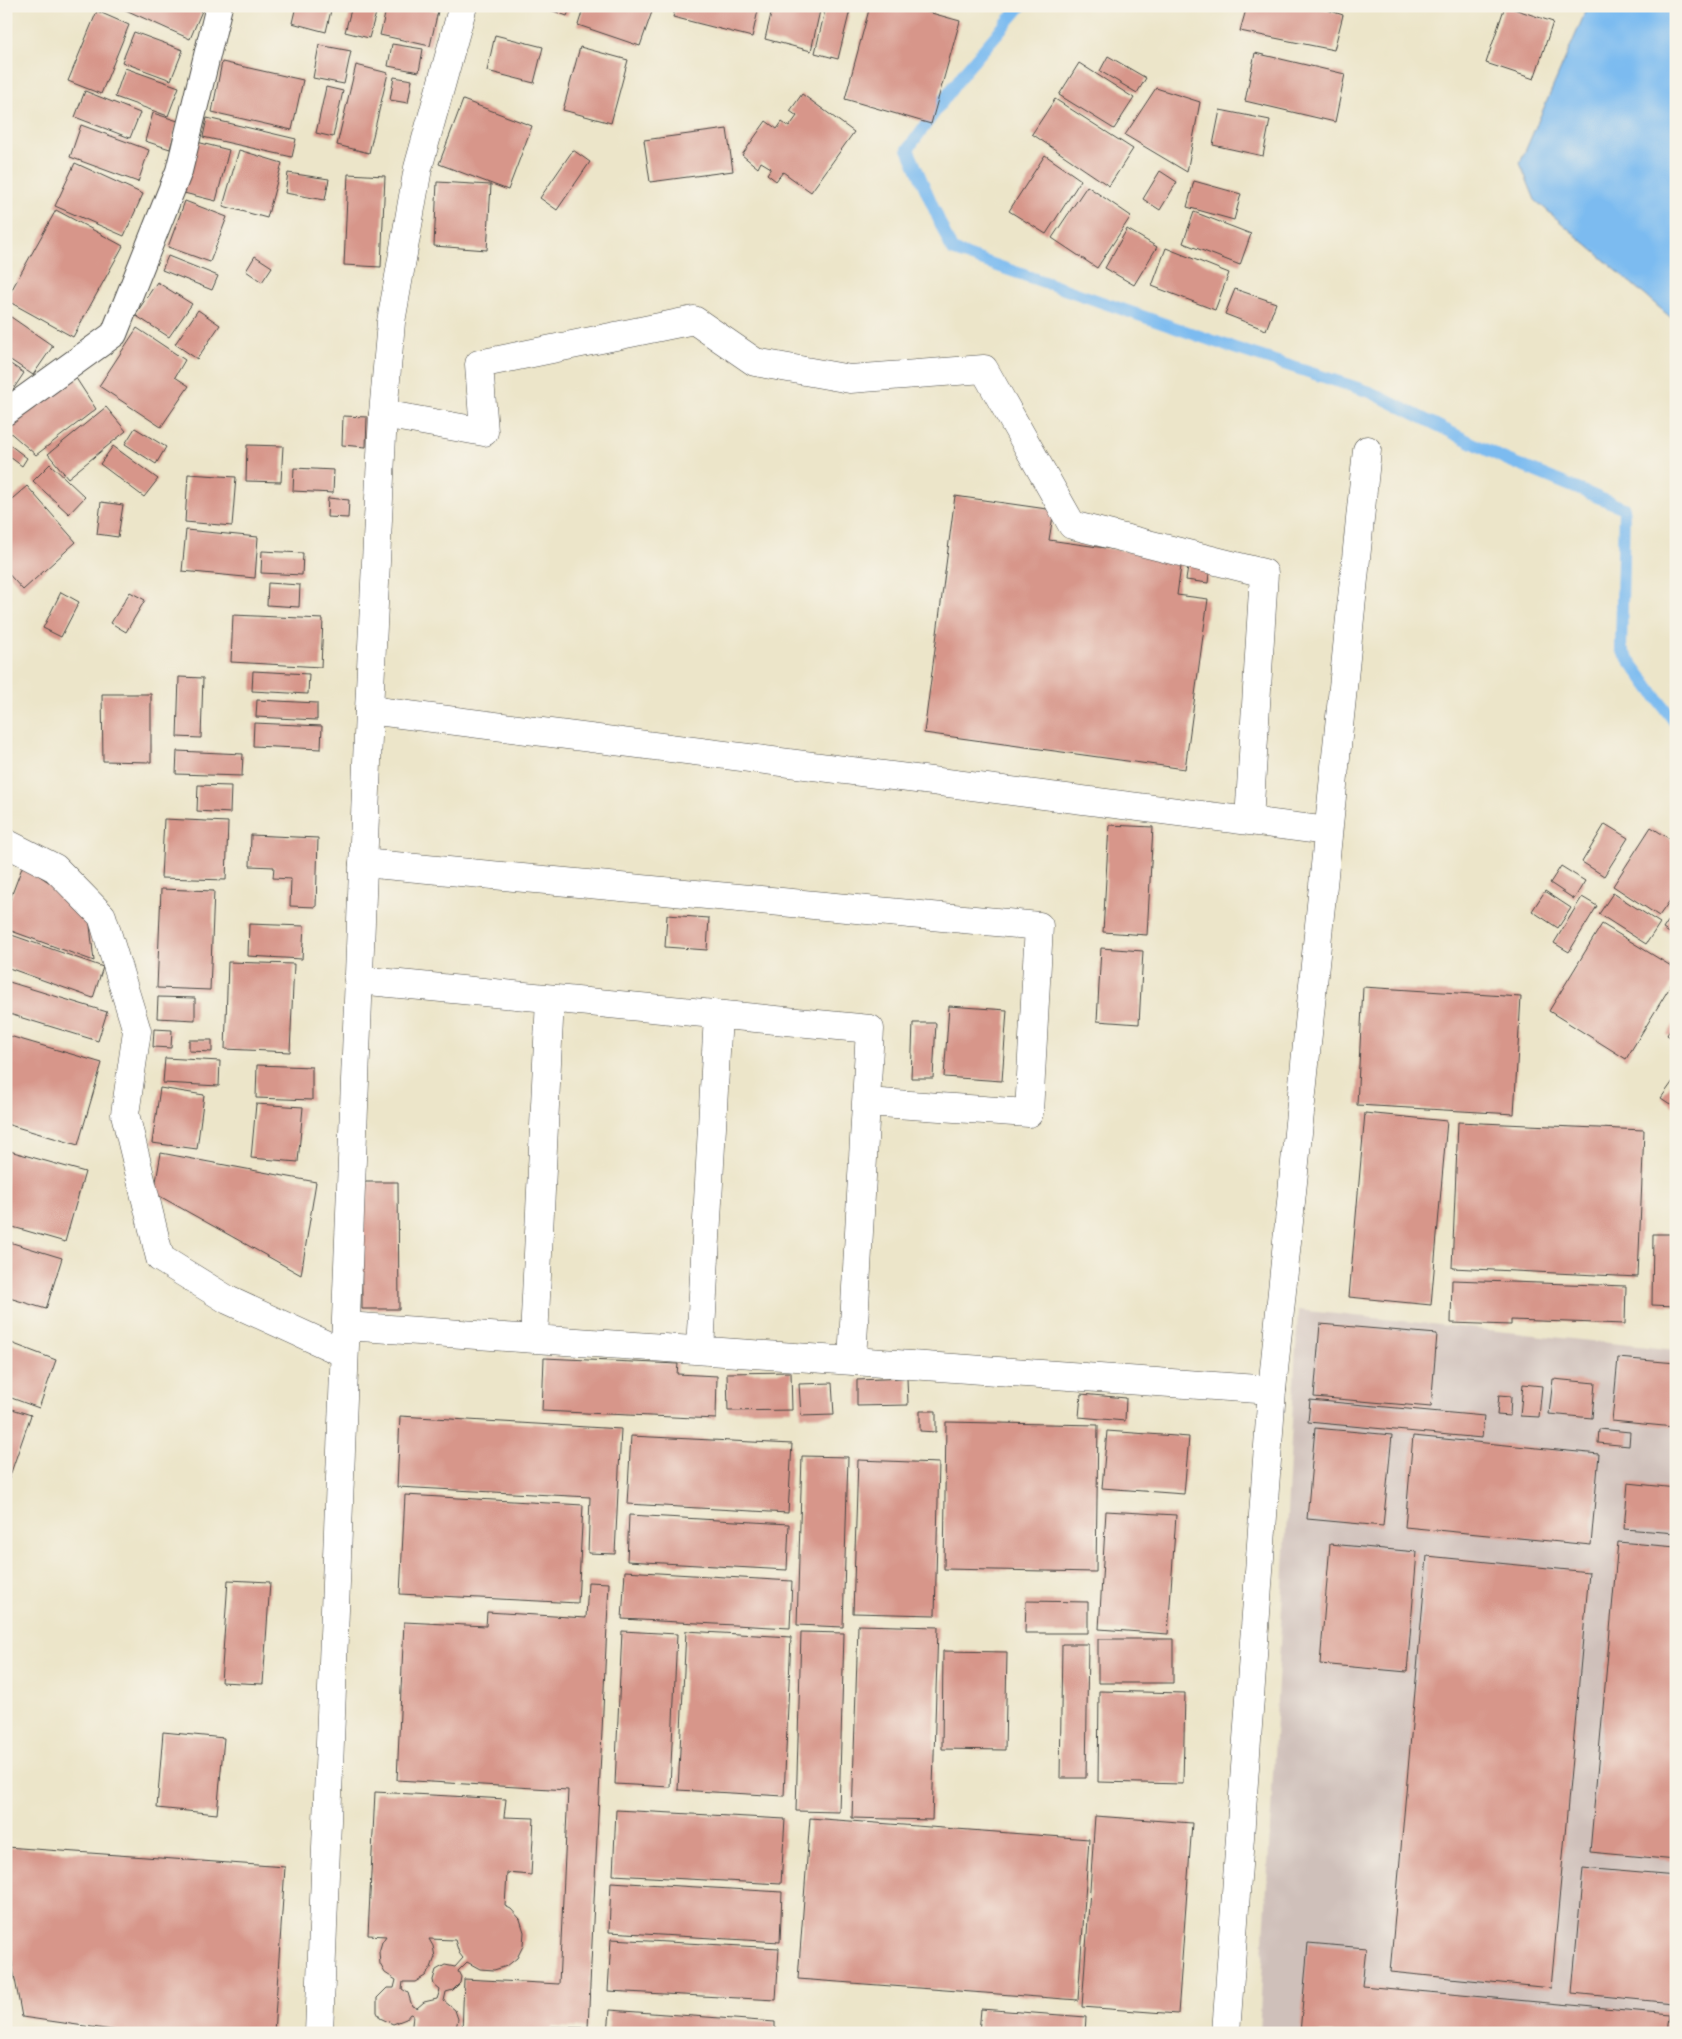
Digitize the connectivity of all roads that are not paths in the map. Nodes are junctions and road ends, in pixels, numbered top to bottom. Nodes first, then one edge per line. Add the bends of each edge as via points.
1 (219, 6) edge
2 (463, 6) edge
3 (6, 412) edge
4 (383, 414) junction
5 (1367, 450) dead end
6 (369, 710) junction
7 (1249, 821) junction
8 (1328, 831) junction
9 (6, 842) edge
10 (363, 863) junction
11 (358, 980) junction
12 (550, 998) junction
13 (718, 1014) junction
14 (866, 1102) junction
15 (346, 1326) junction
16 (534, 1339) junction
17 (700, 1350) junction
18 (344, 1353) junction
19 (852, 1361) junction
20 (1272, 1390) junction
21 (319, 2033) edge
22 (1226, 2033) edge

1 - 3 street via 180,171 114,334
2 - 4 street via 418,168 391,322
4 - 6 street
4 - 7 street via 484,432 479,364 694,320 755,362 850,379 984,369 1072,525 1264,573
5 - 8 street
6 - 7 street
6 - 10 street
7 - 8 street
8 - 20 street
9 - 18 street via 55,868 102,916 137,1031 125,1114 160,1258 228,1300
10 - 11 street
10 - 14 street via 1039,926 1029,1113
11 - 12 street
11 - 15 street
12 - 13 street
12 - 16 street
13 - 14 street via 870,1029
13 - 17 street
14 - 19 street
15 - 16 street
15 - 18 street
16 - 17 street
17 - 19 street
18 - 21 street
19 - 20 street
20 - 22 street

